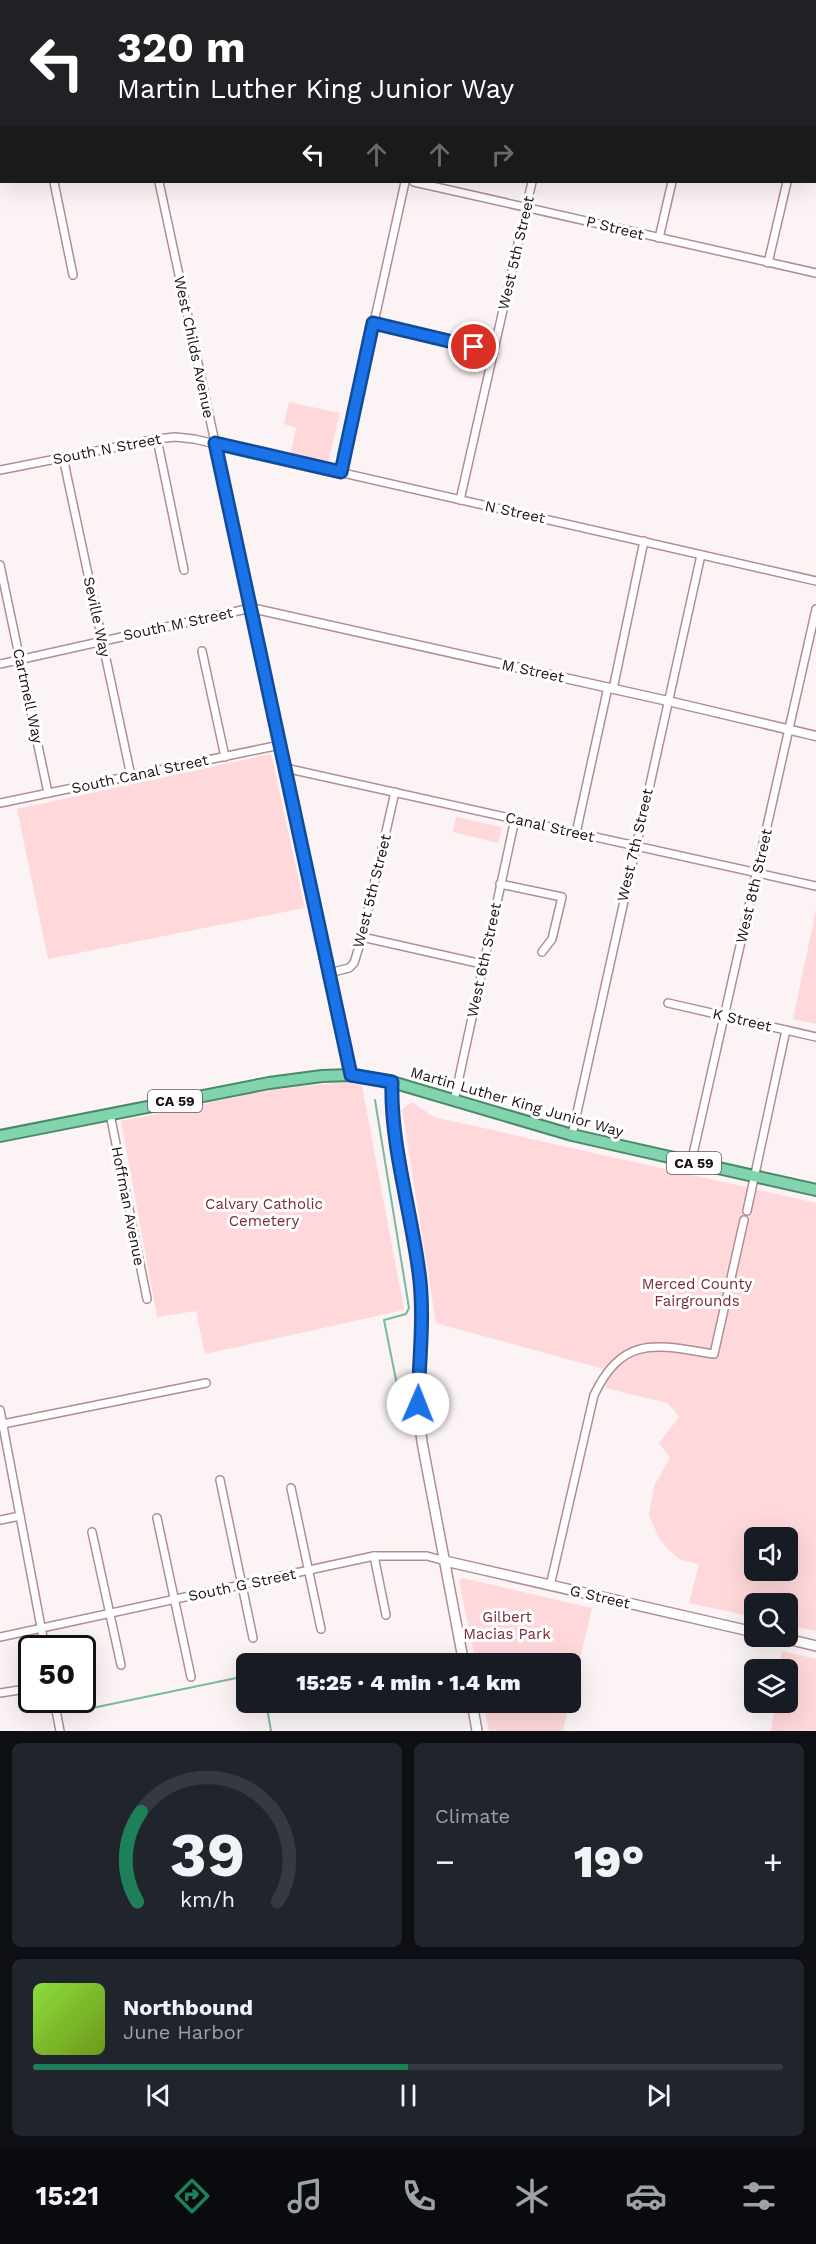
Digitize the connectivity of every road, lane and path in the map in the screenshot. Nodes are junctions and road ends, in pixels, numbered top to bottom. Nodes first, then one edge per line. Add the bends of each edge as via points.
1 (54, 183) edge
2 (159, 183) edge
3 (405, 183) edge
4 (419, 183) edge
5 (532, 183) edge
6 (672, 183) edge
7 (786, 183) edge
8 (527, 207) junction
9 (659, 238) junction
10 (768, 263) junction
11 (816, 273) edge
12 (73, 275) dead end
13 (373, 323) junction
14 (494, 352) junction
15 (157, 439) junction
16 (215, 443) junction
17 (63, 457) junction
18 (0, 470) edge
19 (341, 472) junction
20 (460, 500) junction
21 (644, 541) junction
22 (701, 555) junction
23 (0, 564) edge
24 (184, 570) dead end
25 (816, 581) edge
26 (250, 608) junction
27 (816, 609) edge
28 (102, 641) junction
29 (202, 651) dead end
30 (20, 659) junction
31 (0, 664) edge
32 (611, 688) junction
33 (668, 701) junction
34 (789, 730) junction
35 (816, 736) edge
36 (280, 745) junction
37 (225, 757) junction
38 (285, 768) junction
39 (131, 776) junction
40 (395, 792) junction
41 (48, 793) junction
42 (0, 803) edge
43 (515, 819) junction
44 (576, 833) junction
45 (635, 846) junction
46 (757, 873) junction
47 (500, 884) junction
48 (816, 886) edge
49 (362, 937) junction
50 (542, 952) dead end
51 (482, 964) junction
52 (329, 973) junction
53 (668, 1003) dead end
54 (724, 1016) junction
55 (786, 1030) junction
56 (816, 1037) edge
57 (351, 1075) junction
58 (392, 1082) junction
59 (454, 1101) junction
60 (110, 1114) junction
61 (0, 1136) edge
62 (572, 1136) junction
63 (692, 1163) junction
64 (756, 1176) junction
65 (816, 1190) edge
66 (747, 1211) dead end
67 (744, 1220) dead end
68 (147, 1299) dead end
69 (206, 1383) dead end
70 (0, 1410) edge
71 (3, 1424) junction
72 (220, 1480) dead end
73 (291, 1488) dead end
74 (20, 1516) junction
75 (157, 1518) dead end
76 (0, 1521) edge
77 (92, 1532) dead end
78 (374, 1556) junction
79 (445, 1561) junction
80 (309, 1571) junction
81 (242, 1584) junction
82 (550, 1586) junction
83 (174, 1599) junction
84 (110, 1613) junction
85 (386, 1615) dead end
86 (41, 1628) junction
87 (321, 1629) dead end
88 (744, 1630) edge
89 (42, 1635) edge
90 (0, 1637) edge
91 (253, 1638) dead end
92 (798, 1642) edge
93 (816, 1646) edge
94 (462, 1653) edge
95 (121, 1665) dead end
96 (191, 1677) dead end
97 (18, 1690) edge
98 (0, 1694) edge
99 (57, 1713) edge
100 (474, 1713) edge
101 (60, 1731) edge
102 (477, 1731) edge

1 - 12 street
2 - 16 street, West Childs Avenue
3 - 13 street
4 - 8 street, P Street
5 - 8 street, West 5th Street
6 - 9 street
7 - 10 street
8 - 9 street, P Street
8 - 14 street, West 5th Street
9 - 10 street, P Street
10 - 11 street, P Street
13 - 14 street
13 - 19 street
14 - 20 street, West 5th Street
15 - 16 street, South N Street
15 - 17 street, South N Street
15 - 24 street
16 - 19 street, N Street
16 - 26 street, West Childs Avenue
17 - 18 street, South N Street
17 - 28 street, Seville Way
19 - 20 street, N Street
20 - 21 street, N Street
21 - 22 street, N Street
21 - 32 street
22 - 25 street, N Street
22 - 33 street, West 7th Street
23 - 30 street, Cartmell Way
26 - 28 street, South M Street
26 - 32 street, M Street
26 - 36 street, West Childs Avenue
27 - 34 street, West 8th Street
28 - 30 street, South M Street
28 - 39 street, Seville Way
29 - 37 street
30 - 31 street, South M Street
30 - 41 street, Cartmell Way
32 - 33 street, M Street
32 - 44 street
33 - 34 street, M Street
33 - 45 street, West 7th Street
34 - 35 street, M Street
34 - 46 street, West 8th Street
36 - 37 street, South Canal Street
36 - 38 street, West Childs Avenue
37 - 39 street, South Canal Street
38 - 40 street, Canal Street
38 - 52 street, West Childs Avenue
39 - 41 street, South Canal Street
40 - 43 street, Canal Street
40 - 49 street, West 5th Street
41 - 42 street, South Canal Street
43 - 44 street, Canal Street
43 - 47 street, West 6th Street
44 - 45 street, Canal Street
45 - 46 street, Canal Street
45 - 62 street, West 7th Street
46 - 48 street, Canal Street
46 - 54 street, West 8th Street
47 - 50 street via 562,897 552,939
47 - 51 street, West 6th Street
49 - 51 street
49 - 52 street, West 5th Street via 354,963
51 - 59 street, West 6th Street
52 - 57 street, West Childs Avenue
53 - 54 street, K Street
54 - 55 street, K Street
54 - 63 street, West 8th Street
55 - 56 street, K Street
55 - 64 street
57 - 58 highway, Martin Luther King Junior Way / CA 59
57 - 60 highway, CA 59 via 269,1083
58 - 59 highway, Martin Luther King Junior Way / CA 59
58 - 79 main road via 392,1111 422,1305 418,1408
59 - 62 highway, Martin Luther King Junior Way / CA 59
60 - 61 highway, CA 59
60 - 68 street, Hoffman Avenue
62 - 63 highway, Martin Luther King Junior Way / CA 59
63 - 64 highway, Martin Luther King Junior Way / CA 59
64 - 65 highway, Martin Luther King Junior Way / CA 59
64 - 66 street
67 - 82 street via 714,1354 658,1345 636,1348 604,1375 594,1395
69 - 71 street
70 - 71 street
71 - 74 street
72 - 81 street
73 - 80 street
74 - 76 street
74 - 86 street
75 - 83 street
77 - 84 street
78 - 79 street, South G Street via 427,1556
78 - 80 street, South G Street
78 - 85 street
79 - 82 main road, G Street
79 - 94 main road
80 - 81 street, South G Street
80 - 87 street
81 - 83 street, South G Street
81 - 91 street
82 - 88 main road, G Street
83 - 84 street, South G Street
83 - 96 street
84 - 86 street, South G Street
84 - 95 street
86 - 89 street
86 - 90 street
92 - 93 main road
97 - 98 street
99 - 101 street
100 - 102 main road

